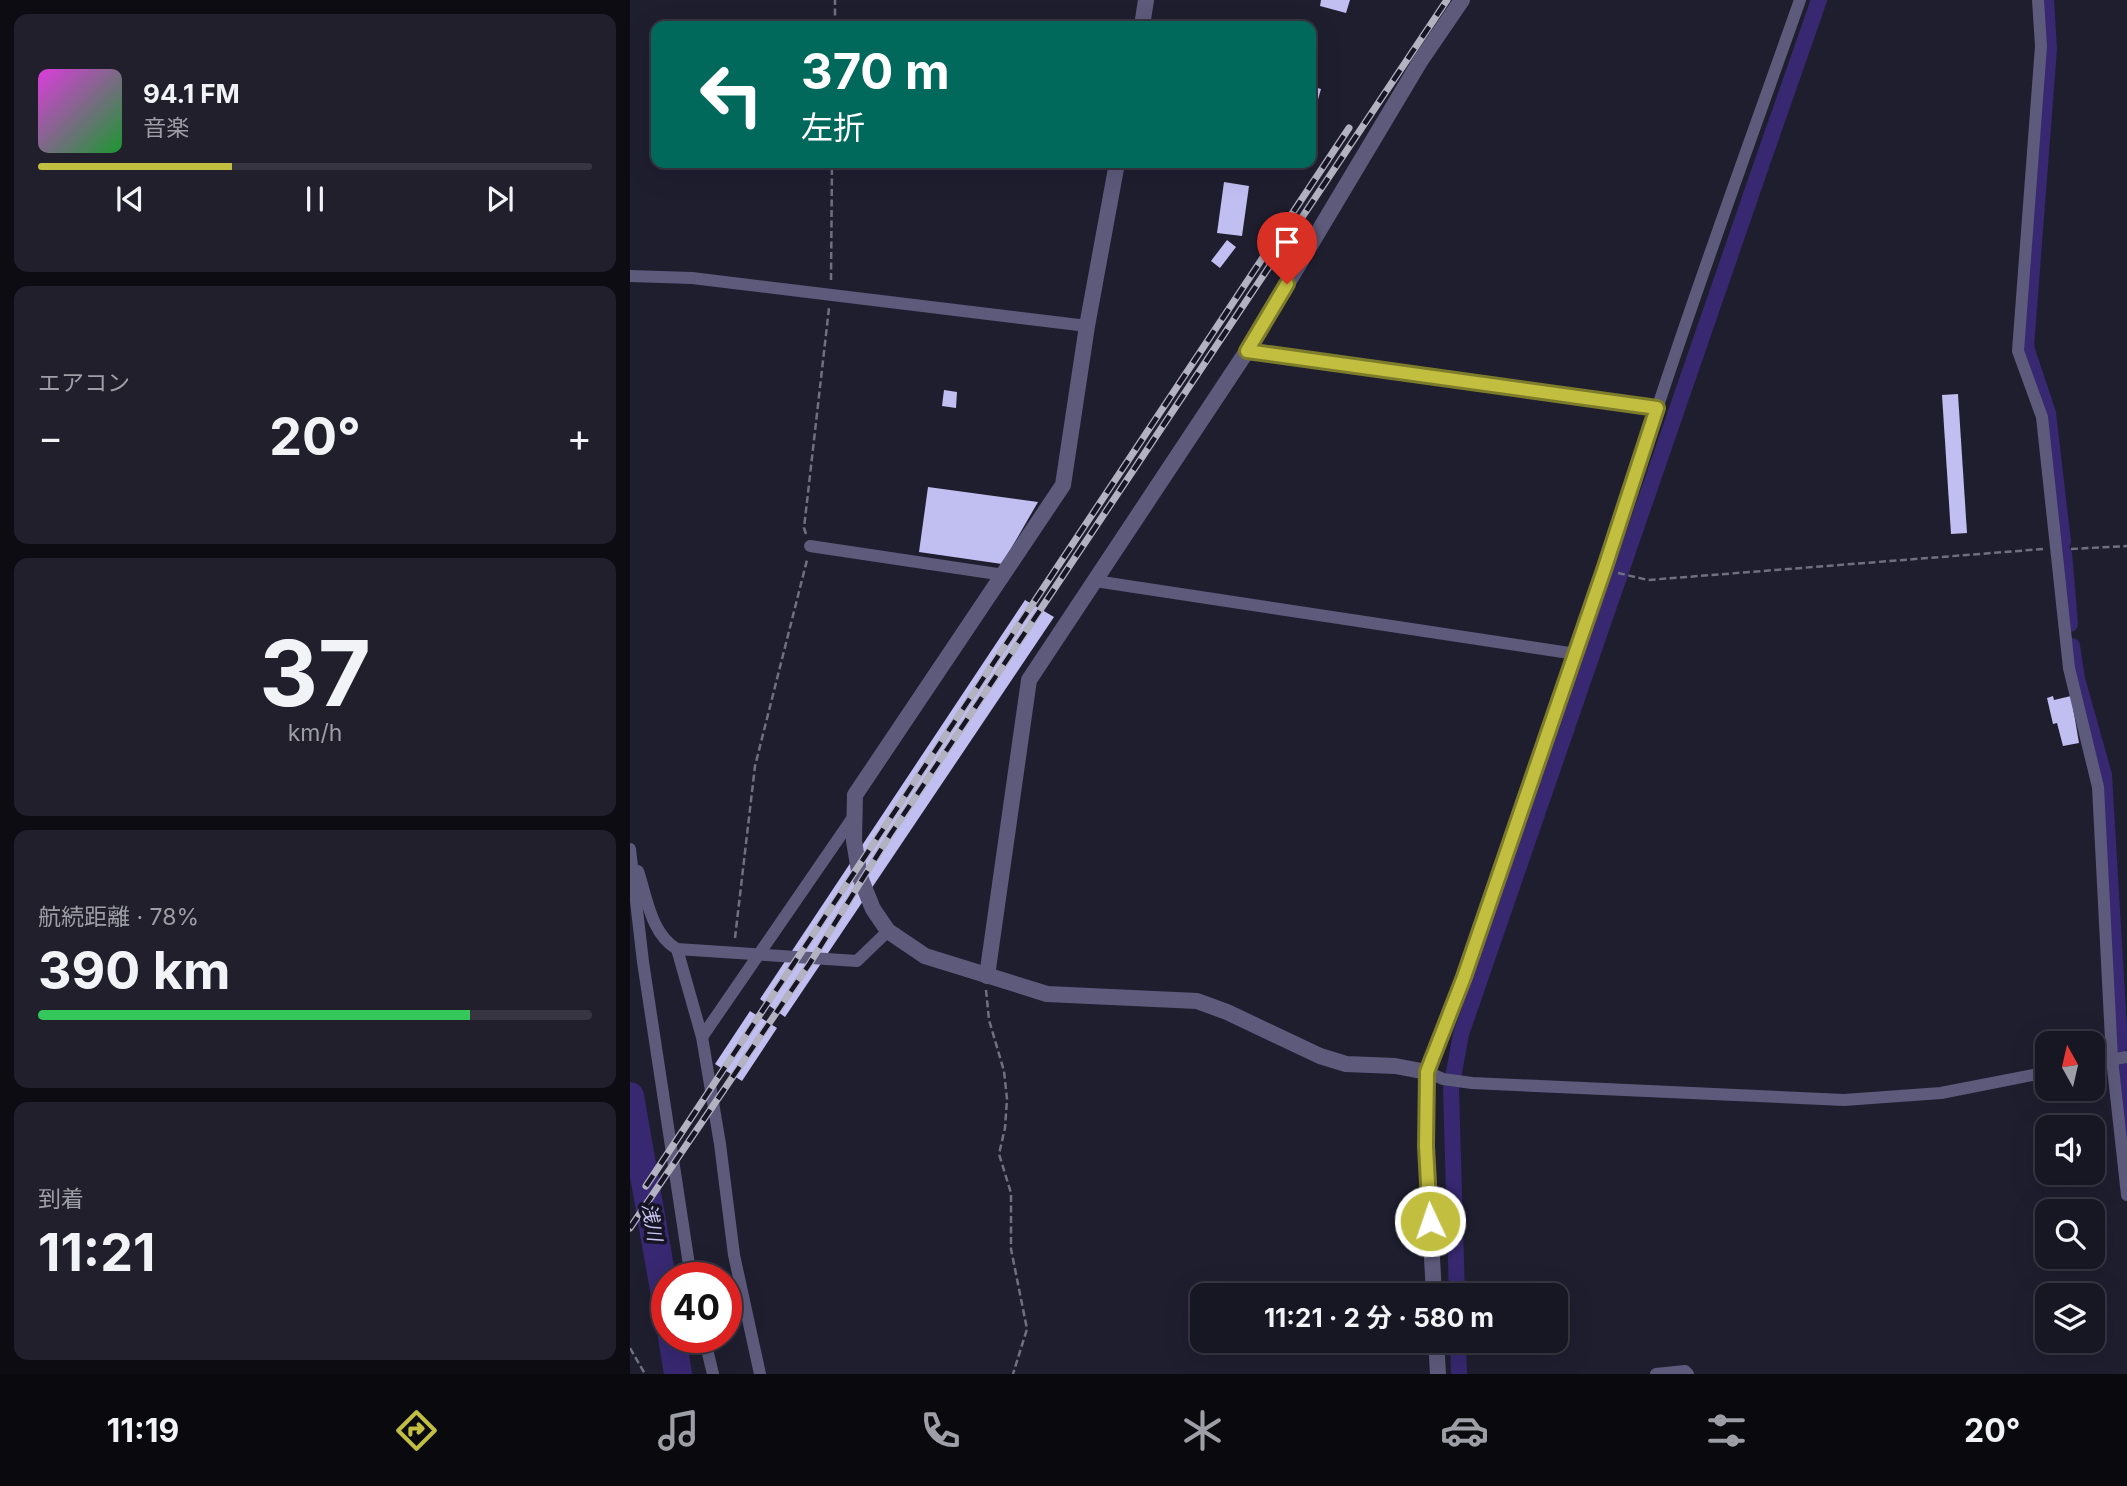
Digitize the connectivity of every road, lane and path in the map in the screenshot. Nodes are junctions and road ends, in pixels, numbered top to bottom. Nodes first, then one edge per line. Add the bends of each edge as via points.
1 (835, 0) edge
2 (1146, 0) edge
3 (1462, 0) edge
4 (1800, 0) edge
5 (2038, 0) edge
6 (835, 21) edge
7 (1143, 21) edge
8 (832, 168) edge
9 (1115, 168) edge
10 (630, 276) edge
11 (830, 294) junction
12 (1087, 326) junction
13 (1247, 351) junction
14 (1657, 408) junction
15 (810, 546) junction
16 (2127, 546) edge
17 (2056, 548) junction
18 (1613, 572) dead end
19 (1004, 575) junction
20 (1096, 581) junction
21 (1576, 654) junction
22 (855, 815) junction
23 (630, 847) edge
24 (888, 931) junction
25 (677, 949) junction
26 (733, 952) junction
27 (760, 955) junction
28 (987, 976) junction
29 (702, 1037) junction
30 (2127, 1057) edge
31 (2112, 1059) junction
32 (2105, 1060) edge
33 (1427, 1072) junction
34 (2035, 1075) edge
35 (2127, 1195) edge
36 (689, 1262) edge
37 (1433, 1283) edge
38 (630, 1348) edge
39 (708, 1353) edge
40 (1437, 1353) edge
41 (645, 1374) edge
42 (713, 1374) edge
43 (760, 1374) edge
44 (1013, 1374) edge
45 (1438, 1374) edge
46 (1656, 1374) edge
47 (1688, 1374) edge

1 - 6 path
2 - 7 street
3 - 13 street via 1421,60
4 - 14 street
5 - 17 street via 2041,46 2018,351 2042,417
8 - 11 path
9 - 12 street
10 - 11 street via 692,278
11 - 12 street
11 - 15 path via 804,528
12 - 19 street via 1063,485
13 - 14 street
13 - 20 street
14 - 21 street
15 - 19 street
15 - 26 path via 755,766
16 - 17 path
17 - 18 path via 1648,580
17 - 31 street via 2069,668 2098,787
19 - 22 street via 855,795
20 - 21 street
20 - 28 street via 1028,680
21 - 33 street
22 - 24 street via 860,877
22 - 27 street
23 - 25 street via 654,922 666,943
23 - 36 street
24 - 27 street via 857,961
24 - 28 street via 925,956
25 - 26 street
25 - 29 street
26 - 27 street
27 - 29 street
28 - 33 street via 1047,994 1197,1001 1320,1056 1346,1064
28 - 44 path via 985,998 1007,1100 999,1154 1012,1193 1011,1249 1027,1329
29 - 43 street via 734,1255
30 - 31 street
31 - 32 street
31 - 35 street
33 - 34 street via 1462,1081 1844,1100 1941,1093
33 - 37 street
38 - 41 path
39 - 42 street
40 - 45 street
46 - 47 street

